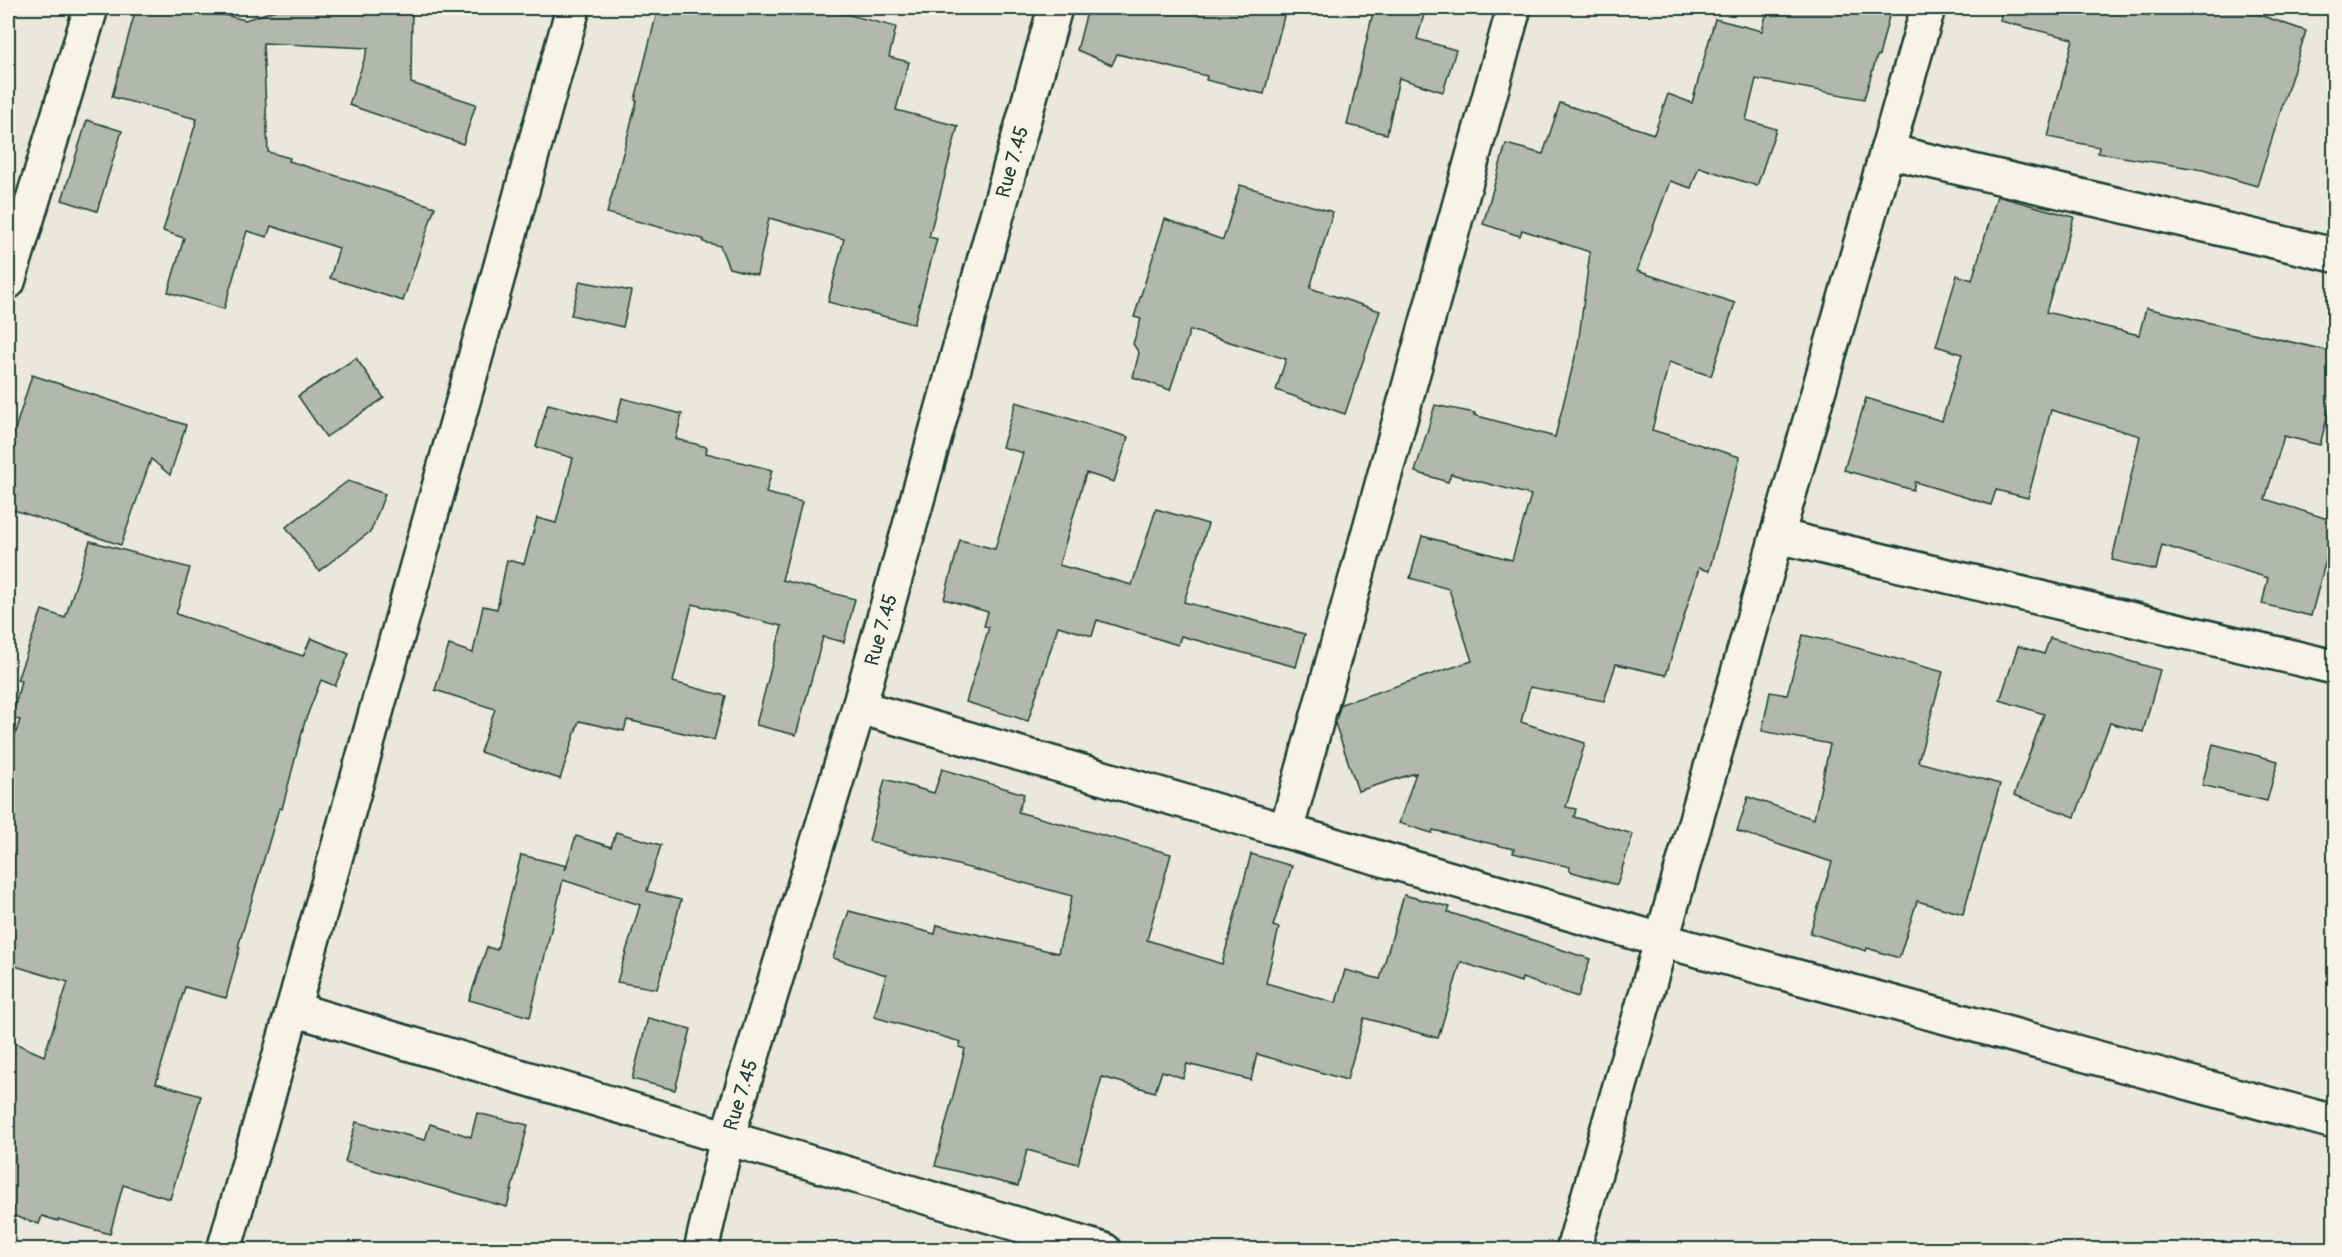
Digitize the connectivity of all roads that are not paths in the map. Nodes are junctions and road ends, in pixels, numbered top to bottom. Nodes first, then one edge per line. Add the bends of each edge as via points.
1 (91, 8) edge
2 (573, 8) edge
3 (1055, 8) edge
4 (1514, 8) edge
5 (1928, 8) edge
6 (1887, 150) junction
7 (2334, 255) edge
8 (8, 282) edge
9 (1777, 536) junction
10 (2334, 667) edge
11 (859, 707) junction
12 (1286, 831) junction
13 (1661, 940) junction
14 (293, 1009) junction
15 (2334, 1122) edge
16 (727, 1138) junction
17 (1084, 1247) edge
18 (224, 1250) edge
19 (701, 1250) edge
20 (1573, 1250) edge

1 - 8 street
2 - 14 street
3 - 11 street, Rue 7.45
4 - 12 street
5 - 6 street
6 - 7 street
6 - 9 street
9 - 10 street
9 - 13 street
11 - 12 street
11 - 16 street, Rue 7.45
12 - 13 street
13 - 15 street
13 - 20 street
14 - 16 street
14 - 18 street
16 - 17 street
16 - 19 street, Rue 7.45

